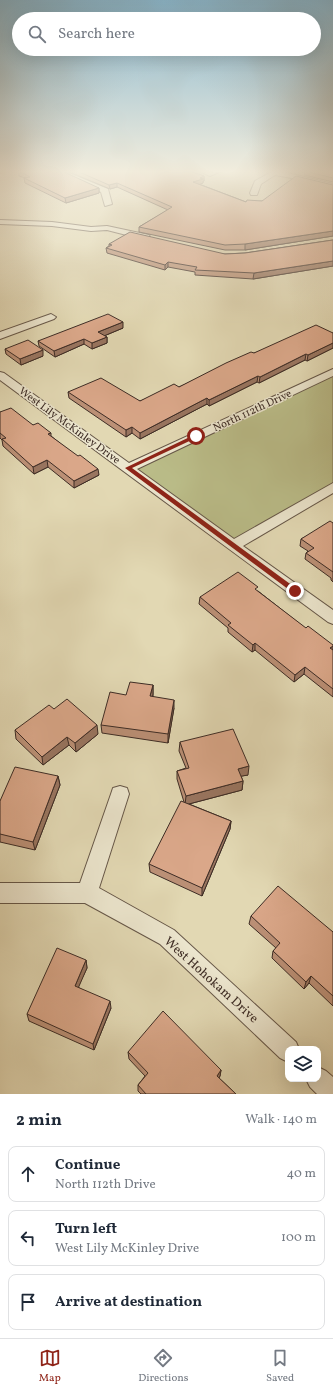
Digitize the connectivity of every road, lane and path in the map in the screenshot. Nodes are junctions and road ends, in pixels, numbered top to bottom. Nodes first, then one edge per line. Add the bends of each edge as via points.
1 (1, 222) edge
2 (95, 222) edge
3 (107, 228) junction
4 (155, 240) edge
5 (51, 317) dead end
6 (0, 336) edge
7 (333, 372) edge
8 (0, 374) edge
9 (128, 468) junction
10 (333, 487) edge
11 (232, 546) junction
12 (333, 618) edge
13 (120, 794) dead end
14 (0, 893) edge
15 (87, 893) junction
16 (285, 1047) edge
17 (321, 1082) edge
18 (333, 1093) edge

1 - 3 street
2 - 3 street
3 - 4 street
5 - 6 street
7 - 9 street, North 112th Drive
8 - 9 street, West Lily McKinley Drive
9 - 11 street, West Lily McKinley Drive
10 - 11 street
11 - 12 street, West Lily McKinley Drive
13 - 15 street
14 - 15 street
15 - 16 street, West Hohokam Drive via 167,937
17 - 18 street

